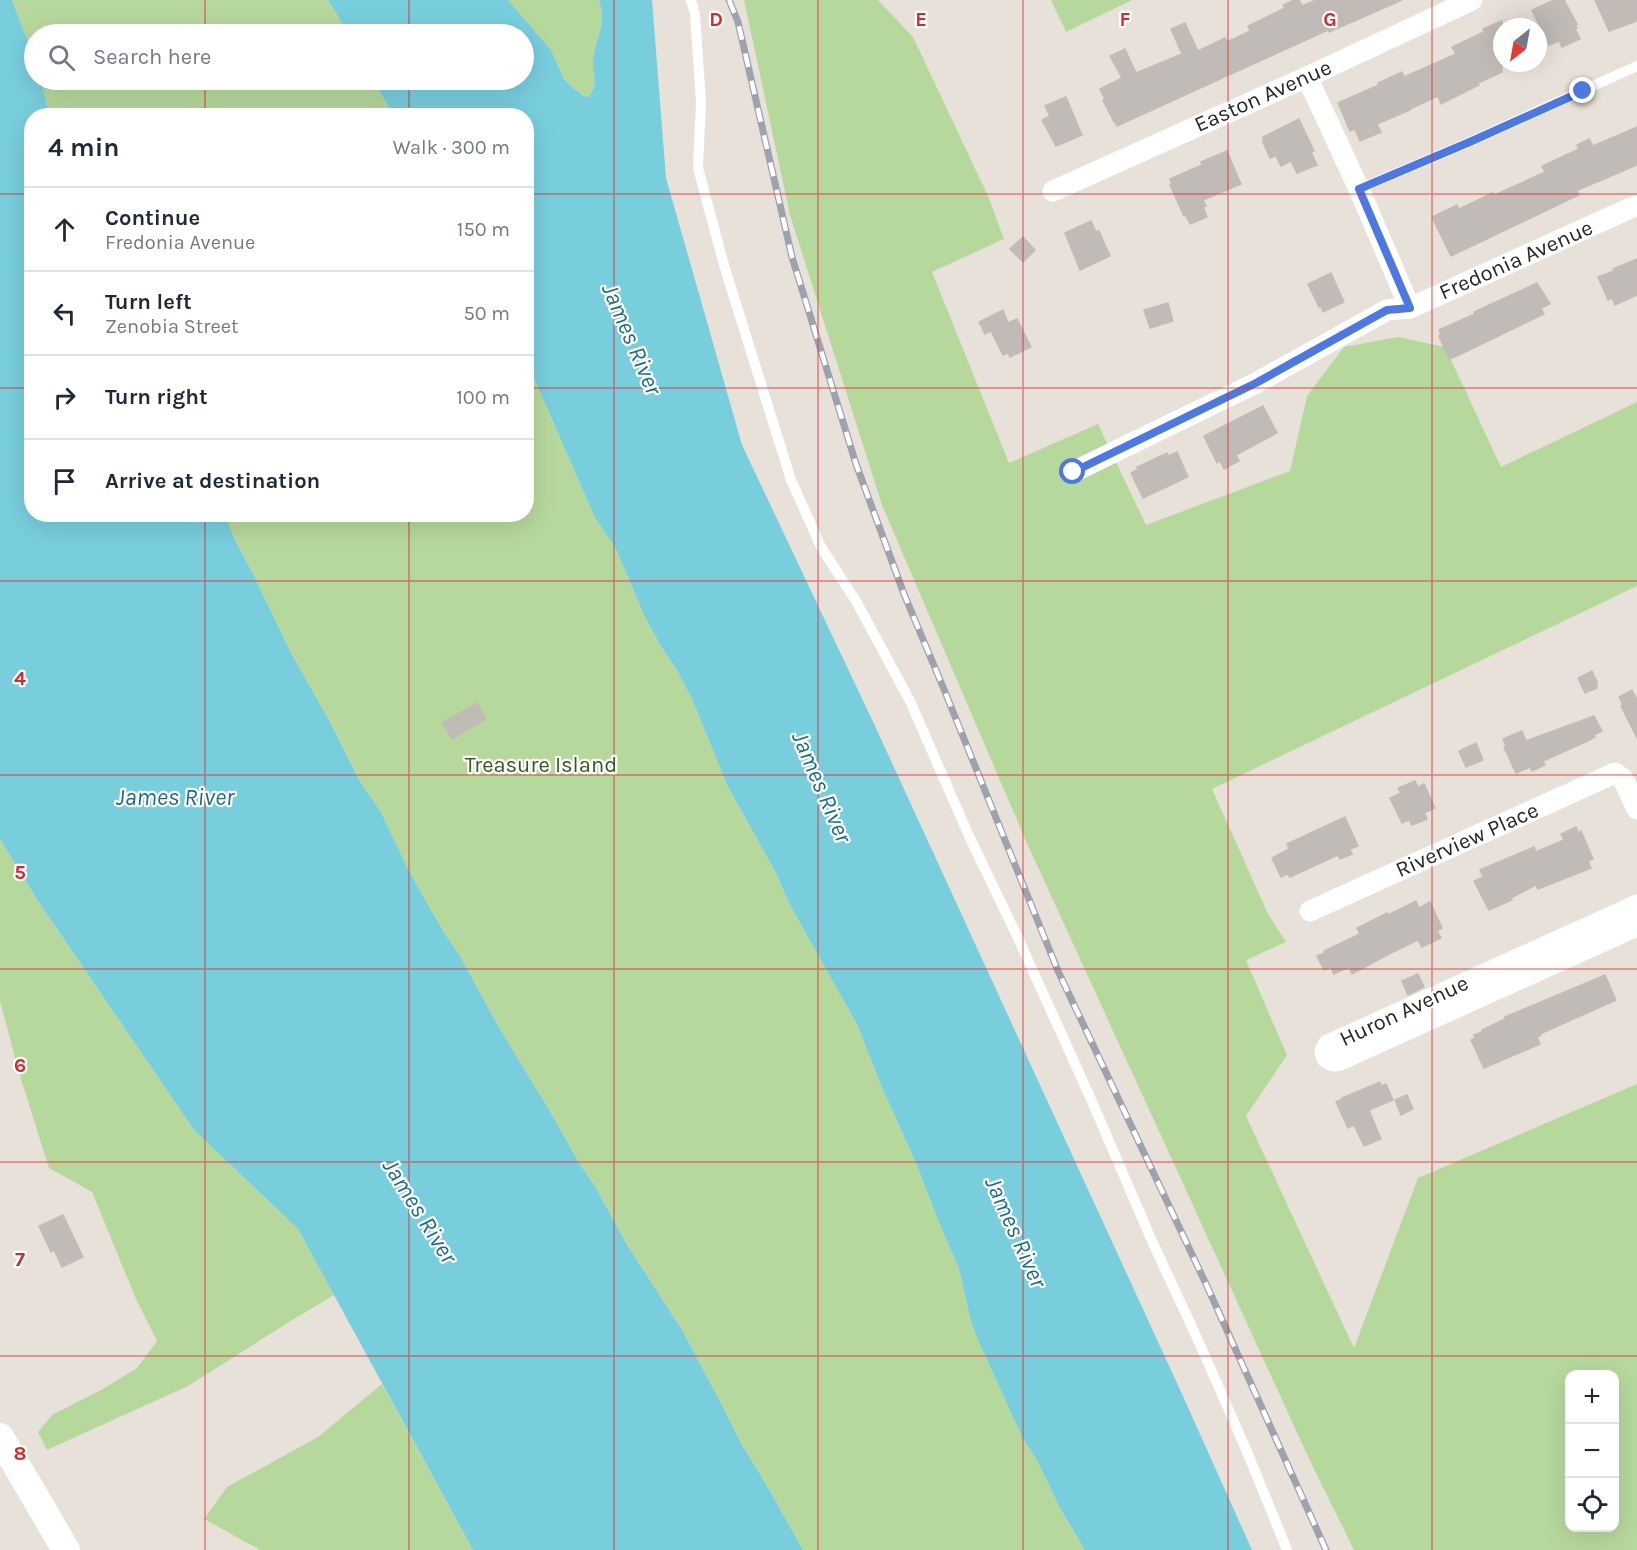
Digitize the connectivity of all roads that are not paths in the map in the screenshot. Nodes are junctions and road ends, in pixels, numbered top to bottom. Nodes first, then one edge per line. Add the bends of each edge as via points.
1 (691, 0) edge
2 (1462, 2) edge
3 (1637, 66) edge
4 (1307, 77) junction
5 (1359, 189) junction
6 (1053, 191) dead end
7 (1637, 205) edge
8 (1410, 308) junction
9 (1073, 472) dead end
10 (1637, 809) edge
11 (1637, 905) edge
12 (1310, 911) dead end
13 (1637, 926) edge
14 (0, 1437) edge
15 (66, 1550) edge
16 (1287, 1550) edge

1 - 16 lane via 701,102 698,168 791,480 821,547 856,601 910,701 1203,1349
2 - 4 street, Easton Avenue
3 - 5 lane
4 - 5 street
4 - 6 street, Easton Avenue
5 - 8 street
7 - 8 street, Fredonia Avenue
8 - 9 street, Fredonia Avenue via 1387,310 1256,383
10 - 12 street, Riverview Place via 1623,779 1615,773
11 - 13 street, Huron Avenue via 1334,1042 1328,1045 1327,1058 1340,1060
14 - 15 street

